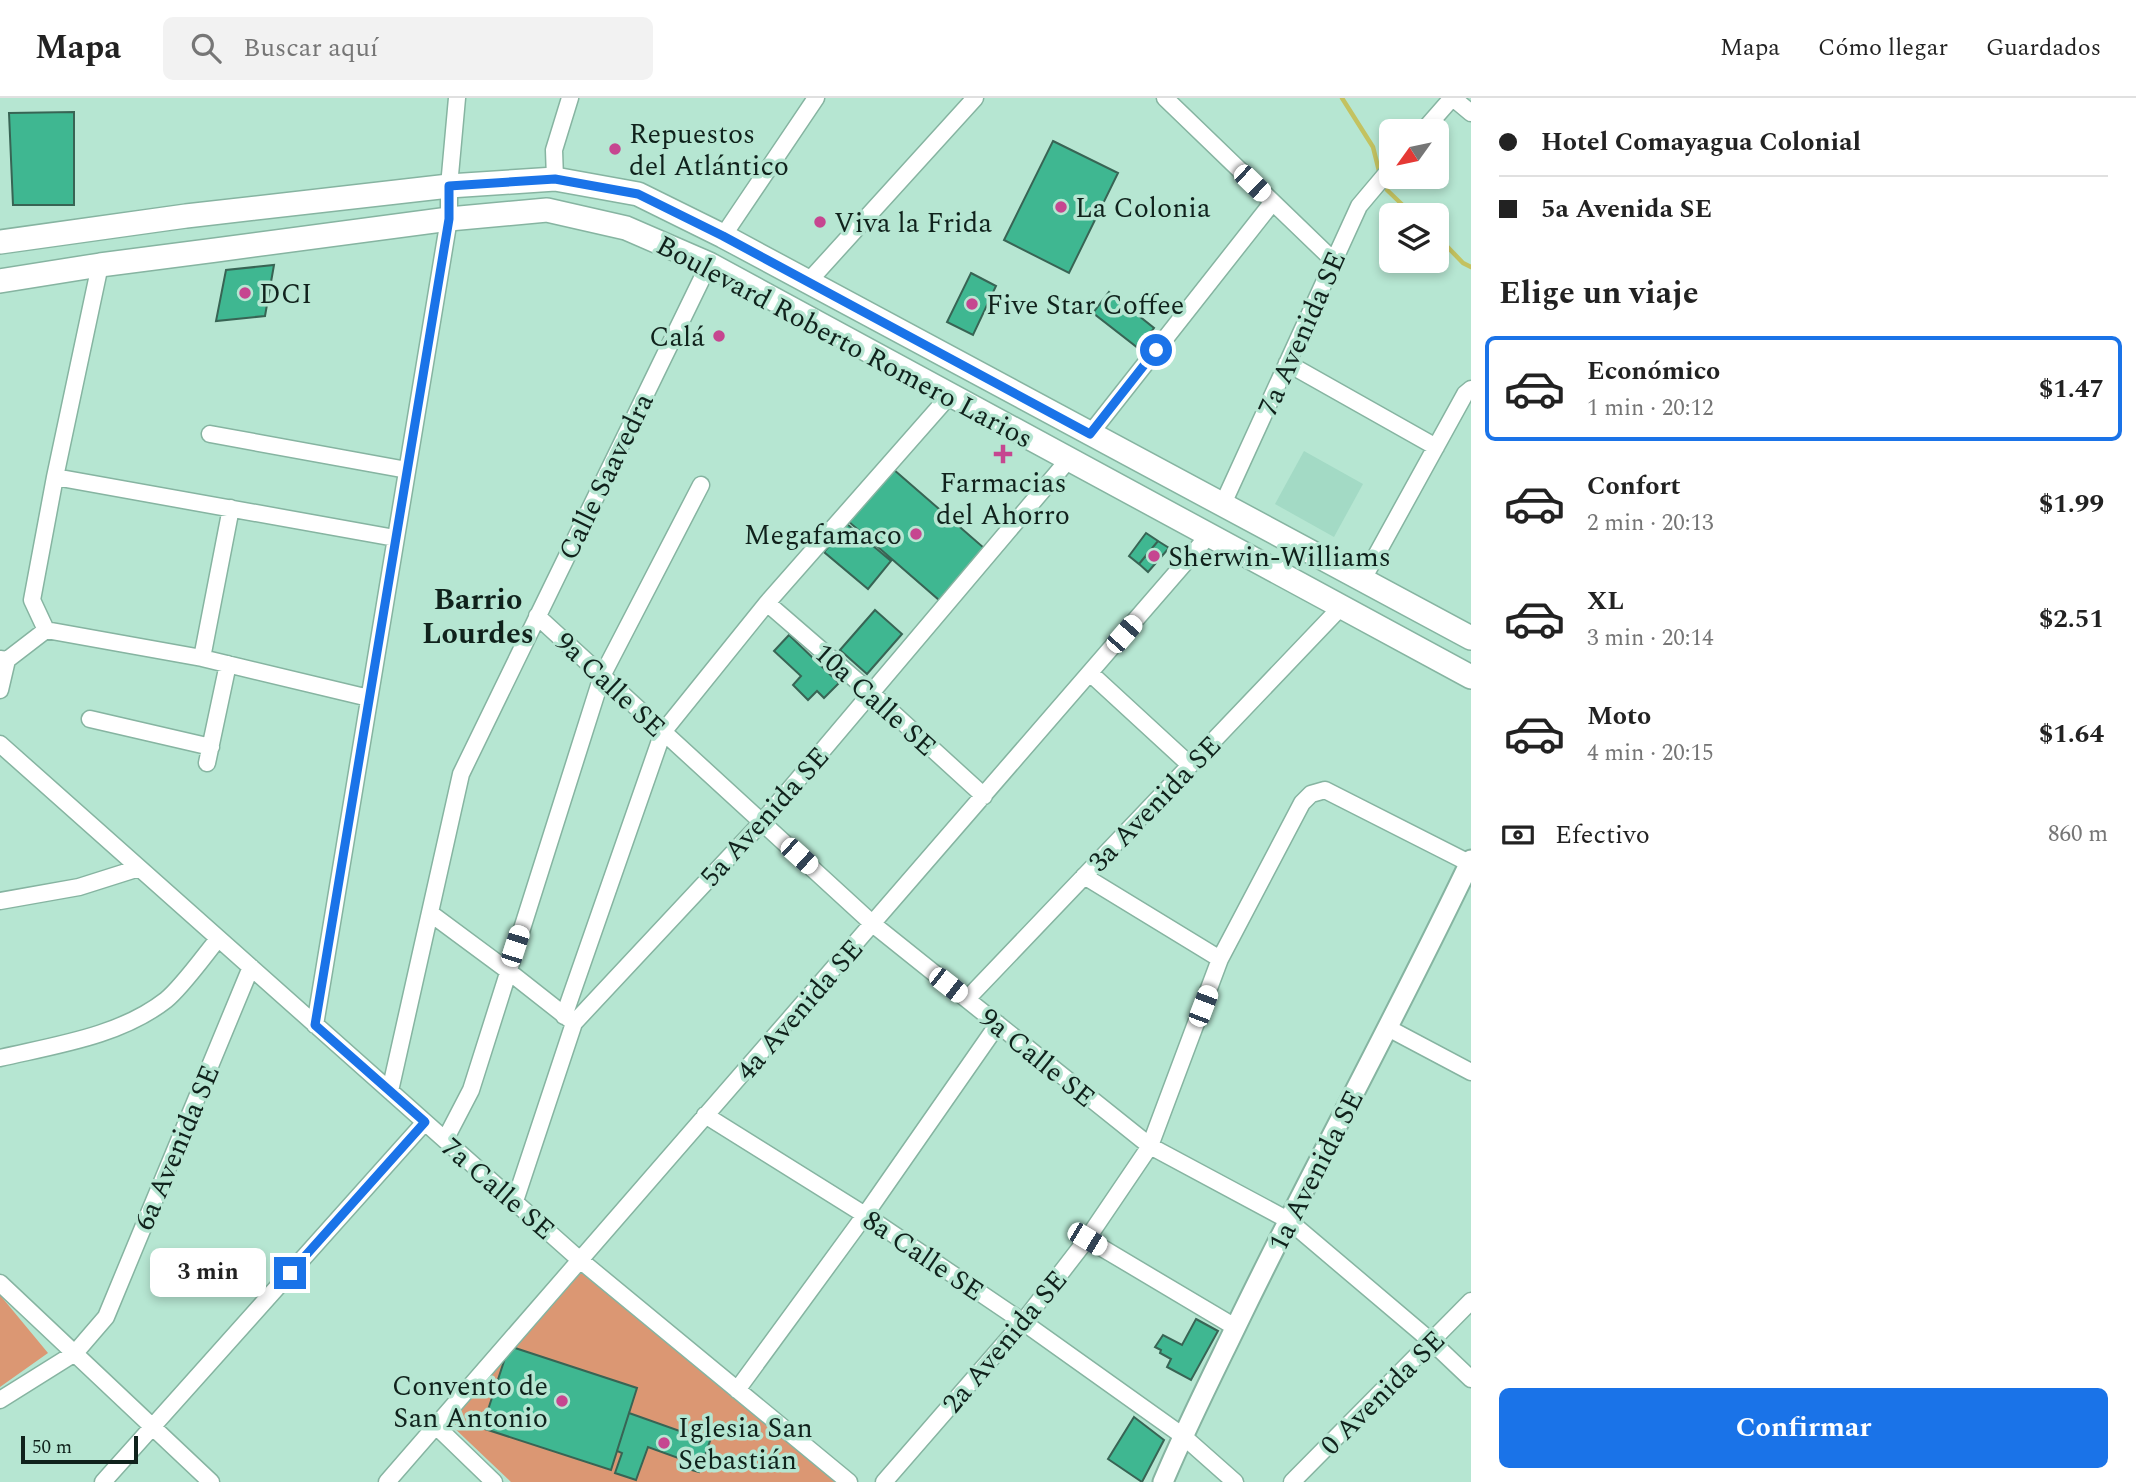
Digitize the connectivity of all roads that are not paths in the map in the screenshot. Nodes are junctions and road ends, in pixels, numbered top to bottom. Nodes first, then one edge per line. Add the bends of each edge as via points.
1 (457, 98) edge
2 (570, 98) edge
3 (816, 98) edge
4 (975, 98) edge
5 (1453, 98) edge
6 (1173, 101) edge
7 (1471, 113) edge
8 (1434, 119) edge
9 (555, 179) junction
10 (1379, 182) edge
11 (449, 186) junction
12 (1272, 203) junction
13 (449, 219) junction
14 (723, 236) junction
15 (0, 242) edge
16 (1334, 261) junction
17 (709, 264) junction
18 (100, 265) junction
19 (0, 281) edge
20 (808, 282) junction
21 (1287, 363) junction
22 (1471, 389) edge
23 (950, 395) junction
24 (1090, 434) junction
25 (210, 435) dead end
26 (1436, 447) junction
27 (1069, 459) junction
28 (407, 470) junction
29 (55, 477) junction
30 (701, 485) dead end
31 (1223, 506) junction
32 (231, 508) junction
33 (1209, 535) junction
34 (396, 538) junction
35 (1362, 581) junction
36 (767, 603) junction
37 (1341, 607) junction
38 (537, 616) junction
39 (46, 630) junction
40 (1471, 638) edge
41 (202, 658) junction
42 (4, 660) edge
43 (228, 664) junction
44 (1090, 673) junction
45 (602, 676) junction
46 (1471, 677) edge
47 (0, 690) edge
48 (872, 693) junction
49 (369, 698) junction
50 (90, 719) dead end
51 (663, 732) junction
52 (0, 744) edge
53 (211, 747) junction
54 (208, 764) dead end
55 (1190, 765) junction
56 (984, 796) junction
57 (762, 822) junction
58 (1470, 862) edge
59 (139, 868) junction
60 (1084, 876) junction
61 (0, 901) edge
62 (430, 913) junction
63 (874, 925) junction
64 (218, 939) junction
65 (1220, 959) junction
66 (251, 967) junction
67 (508, 970) junction
68 (967, 999) junction
69 (569, 1019) junction
70 (998, 1024) junction
71 (315, 1025) junction
72 (1388, 1028) junction
73 (0, 1058) edge
74 (1471, 1072) edge
75 (390, 1091) junction
76 (705, 1115) junction
77 (425, 1122) junction
78 (445, 1140) junction
79 (1150, 1146) junction
80 (515, 1201) junction
81 (865, 1215) junction
82 (1288, 1220) junction
83 (1087, 1239) junction
84 (580, 1260) junction
85 (0, 1283) edge
86 (1471, 1301) edge
87 (1023, 1322) junction
88 (1235, 1327) junction
89 (1432, 1342) junction
90 (75, 1353) junction
91 (1471, 1379) edge
92 (737, 1390) junction
93 (0, 1400) edge
94 (153, 1426) junction
95 (436, 1426) junction
96 (1183, 1436) junction
97 (103, 1482) edge
98 (211, 1482) edge
99 (387, 1482) edge
100 (494, 1482) edge
101 (849, 1482) edge
102 (884, 1482) edge
103 (1163, 1482) edge
104 (1235, 1482) edge
105 (1292, 1482) edge

1 - 11 street
2 - 9 street via 554,150
3 - 14 street
4 - 20 street
5 - 7 street
5 - 8 street
6 - 12 street
9 - 11 main road, Boulevard Roberto Romero Larios
9 - 14 main road, Boulevard Roberto Romero Larios via 638,194
10 - 16 street, 7a Avenida SE via 1359,206
11 - 13 street
11 - 15 main road, Boulevard Roberto Romero Larios
12 - 16 street
12 - 24 street
13 - 17 main road, Boulevard Roberto Romero Larios via 547,210 626,228
13 - 18 main road, Boulevard Roberto Romero Larios
13 - 28 street
14 - 20 main road, Boulevard Roberto Romero Larios
16 - 21 street, 7a Avenida SE
17 - 23 main road, Boulevard Roberto Romero Larios
17 - 38 street, Calle Saavedra
18 - 19 main road, Boulevard Roberto Romero Larios
18 - 29 street
20 - 24 main road, Boulevard Roberto Romero Larios
21 - 26 street
21 - 31 street, 7a Avenida SE
22 - 26 street
23 - 27 main road, Boulevard Roberto Romero Larios
23 - 36 street
24 - 31 main road, Boulevard Roberto Romero Larios
25 - 28 street
26 - 35 street
27 - 33 main road, Boulevard Roberto Romero Larios
27 - 48 street, 5a Avenida SE
28 - 34 street
29 - 32 street
29 - 39 street via 32,600
30 - 45 street
31 - 35 main road, Boulevard Roberto Romero Larios
32 - 34 street
32 - 41 street
33 - 37 main road, Boulevard Roberto Romero Larios
33 - 44 street, 4a Avenida SE
34 - 49 street
35 - 40 main road, Boulevard Roberto Romero Larios
36 - 48 street, 10a Calle SE
36 - 51 street
37 - 46 main road, Boulevard Roberto Romero Larios
37 - 55 street, 3a Avenida SE
38 - 45 street, 9a Calle SE
38 - 62 street, Calle Saavedra via 461,774
39 - 41 street
39 - 42 street
41 - 43 street
42 - 47 street
43 - 49 street
43 - 53 street
44 - 55 street
44 - 56 street, 4a Avenida SE
45 - 51 street, 9a Calle SE
45 - 67 street
48 - 56 street, 10a Calle SE
48 - 57 street, 5a Avenida SE
49 - 71 street
50 - 53 street
51 - 57 street, 9a Calle SE
51 - 69 street
52 - 59 street, 7a Calle SE
53 - 54 street
55 - 60 street, 3a Avenida SE
56 - 63 street, 4a Avenida SE
57 - 63 street, 9a Calle SE
57 - 69 street, 5a Avenida SE
58 - 65 street, 2a Avenida SE via 1325,790 1311,794 1302,803
58 - 72 street, 1a Avenida SE
59 - 61 street via 79,887
59 - 64 street, 7a Calle SE
60 - 65 street
60 - 68 street, 3a Avenida SE
62 - 67 street
62 - 75 street, Calle Saavedra
63 - 68 street, 9a Calle SE
63 - 76 street, 4a Avenida SE
64 - 66 street, 7a Calle SE
64 - 73 street via 167,999 137,1018 106,1032
65 - 79 street, 2a Avenida SE
66 - 71 street, 7a Calle SE
66 - 90 street, 6a Avenida SE via 106,1317
67 - 69 street
67 - 78 street via 471,1090
68 - 70 street, 9a Calle SE
69 - 80 street, 5a Avenida SE
70 - 79 street, 9a Calle SE
70 - 81 street
71 - 75 street, 7a Calle SE
72 - 74 street
72 - 82 street, 1a Avenida SE
75 - 77 street, 7a Calle SE
76 - 81 street, 8a Calle SE
76 - 84 street, 4a Avenida SE
77 - 78 street, 7a Calle SE
77 - 94 street
78 - 80 street, 7a Calle SE
79 - 82 street, 9a Calle SE
79 - 83 street, 2a Avenida SE
80 - 84 street, 7a Calle SE
81 - 87 street, 8a Calle SE
81 - 92 street
82 - 88 street, 1a Avenida SE
82 - 89 street, 9a Calle SE
83 - 87 street, 2a Avenida SE
83 - 88 street
84 - 92 street, 7a Calle SE
84 - 95 street, 4a Avenida SE
85 - 90 street
86 - 89 street, 0 Avenida SE
87 - 96 street, 8a Calle SE
87 - 102 street, 2a Avenida SE
88 - 96 street, 1a Avenida SE
89 - 91 street, 9a Calle SE
89 - 105 street, 0 Avenida SE
90 - 93 street, 6a Avenida SE
90 - 94 street
92 - 101 street, 7a Calle SE
94 - 97 street
94 - 98 street
95 - 99 street, 4a Avenida SE
95 - 100 street
96 - 103 street, 1a Avenida SE
96 - 104 street, 8a Calle SE

